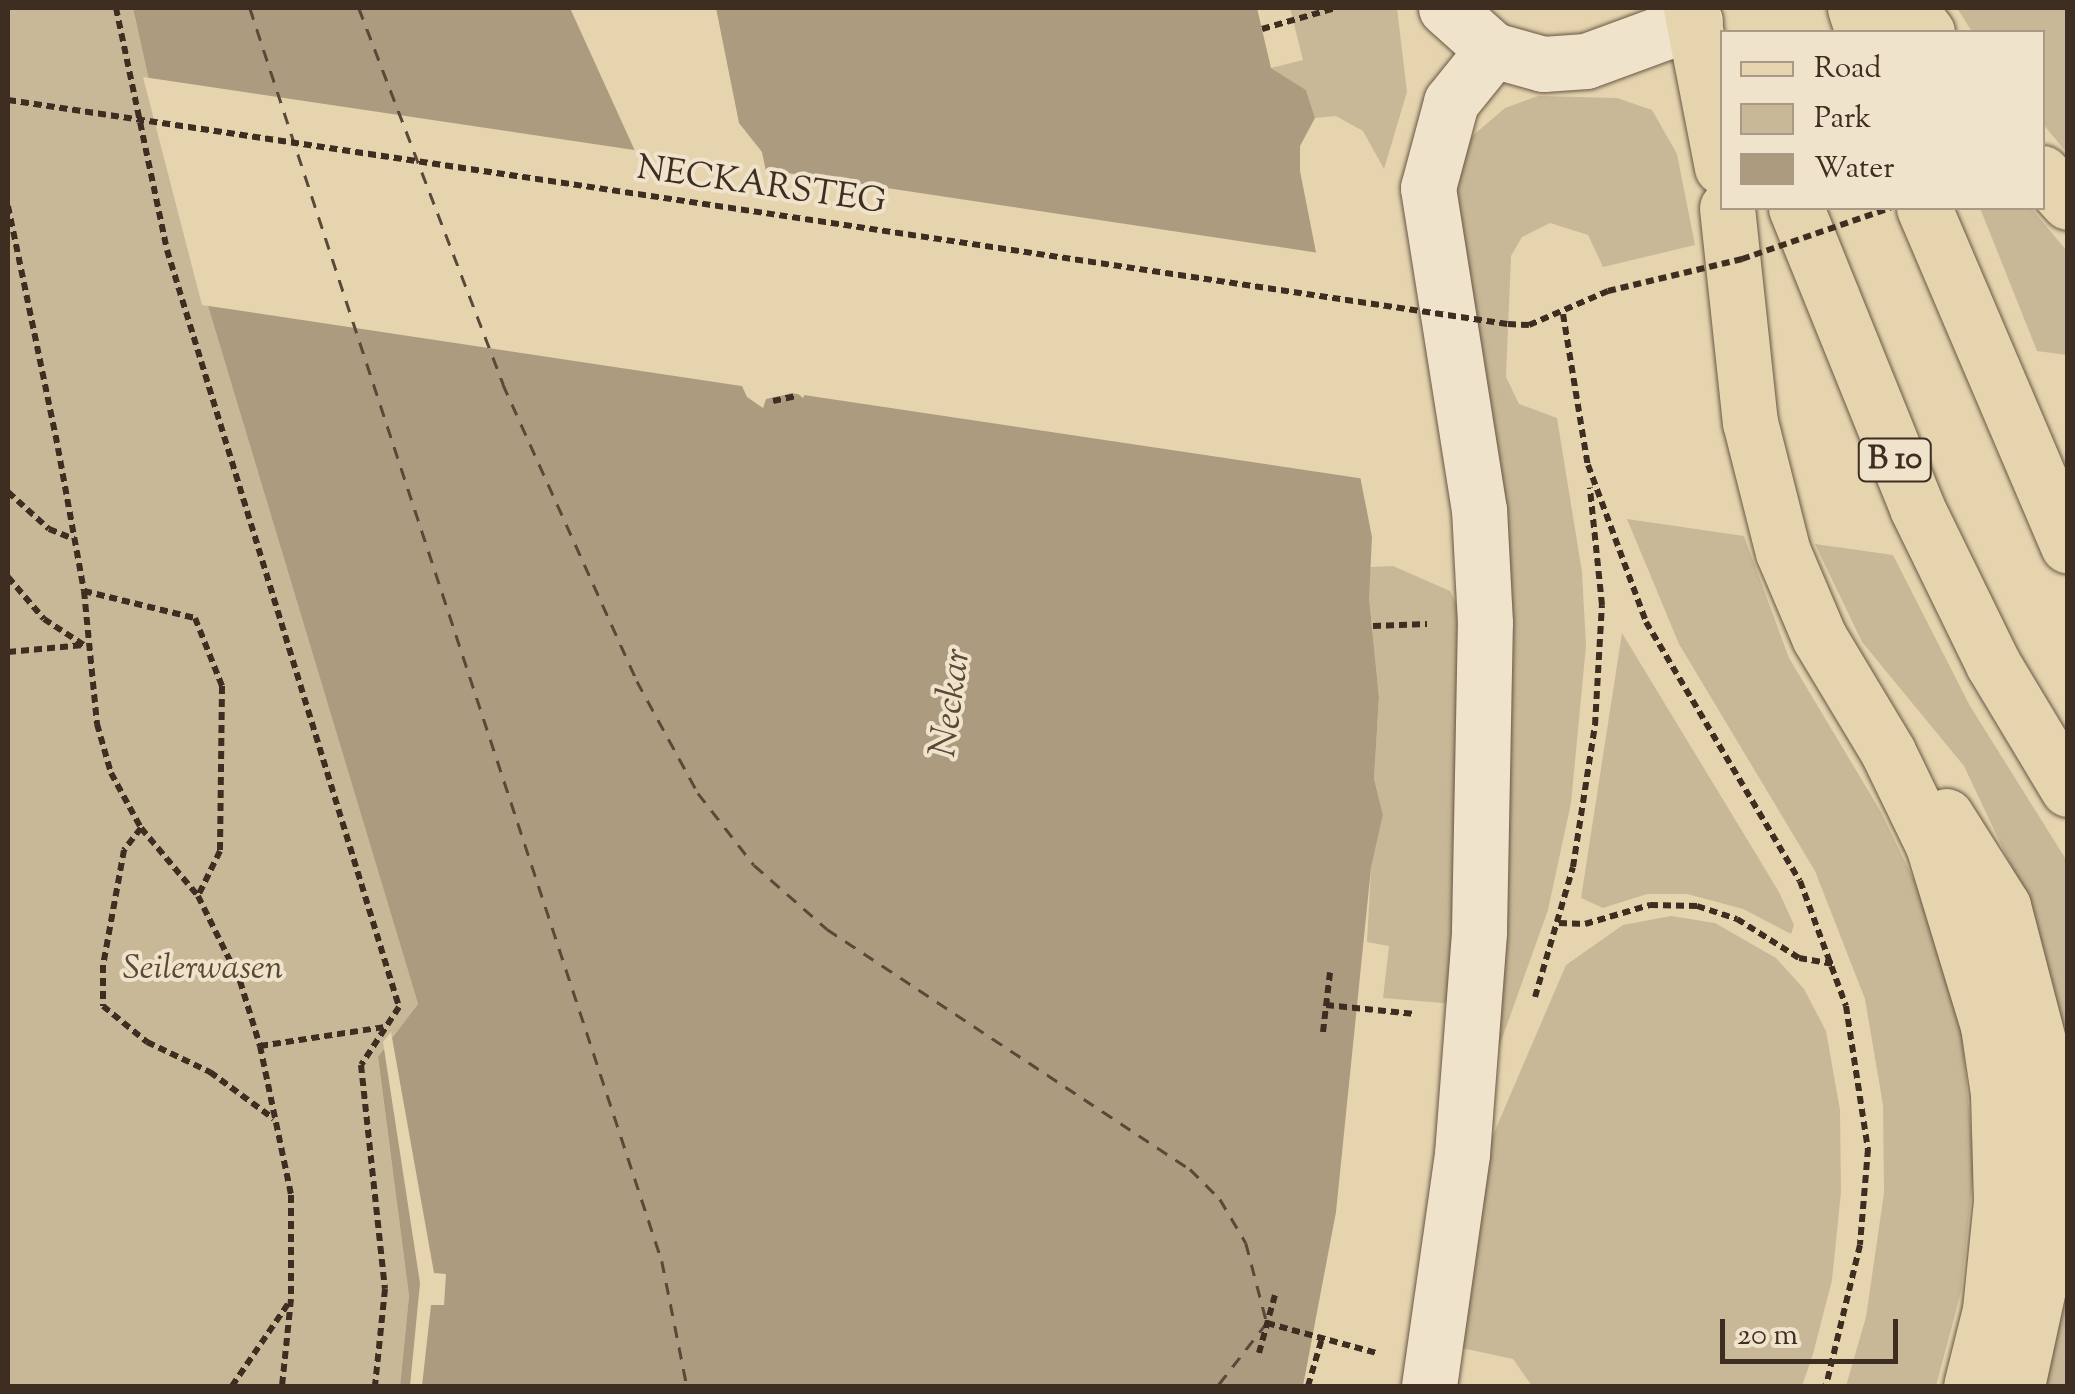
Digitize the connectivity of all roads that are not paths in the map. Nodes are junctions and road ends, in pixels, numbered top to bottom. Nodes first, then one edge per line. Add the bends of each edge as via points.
1 (1446, 8) edge
2 (1908, 8) edge
3 (1707, 17) edge
4 (1925, 30) edge
5 (1494, 50) junction
6 (1720, 147) edge
7 (2045, 176) edge
8 (2068, 202) edge
9 (1727, 210) edge
10 (1797, 210) edge
11 (1925, 210) edge
12 (2068, 546) edge
13 (1862, 707) junction
14 (2068, 789) edge
15 (1430, 1386) edge
16 (1972, 1386) edge
17 (2017, 1386) edge

1 - 5 street
2 - 4 main road
3 - 5 street via 1566,65
3 - 6 main road
5 - 15 street via 1451,102 1428,188 1479,510 1485,622 1479,930 1455,1218
7 - 8 main road
9 - 13 main road via 1761,476 1796,584
10 - 14 main road, B 10 via 1881,429 1934,544 1993,664
11 - 12 main road
13 - 16 main road via 1947,878 1988,1026 2001,1201 1990,1310
13 - 17 main road via 1980,863 2023,967 2046,1098 2048,1187 2041,1275

